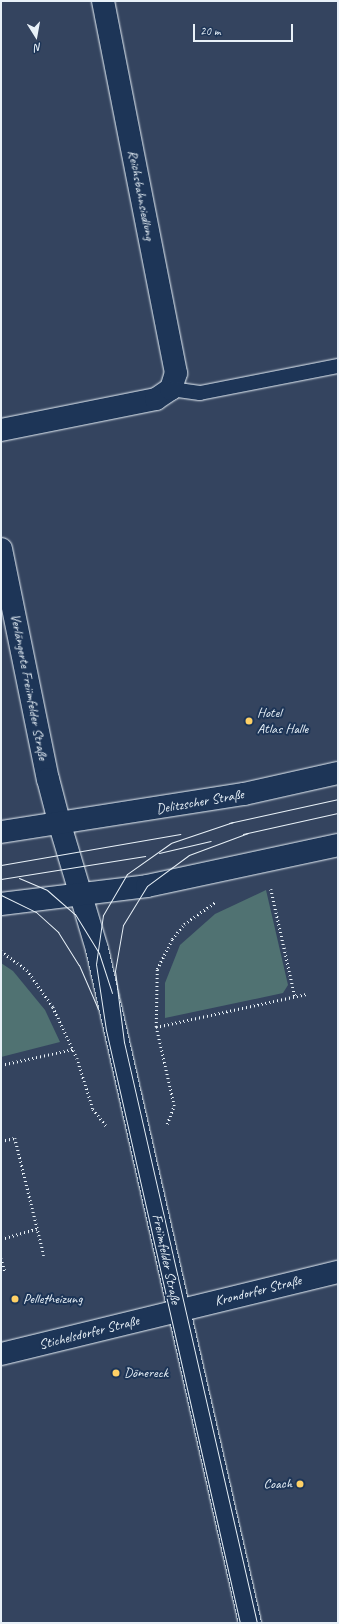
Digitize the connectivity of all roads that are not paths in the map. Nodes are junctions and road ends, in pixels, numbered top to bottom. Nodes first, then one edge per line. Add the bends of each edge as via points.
1 (103, 1) edge
2 (338, 366) edge
3 (171, 390) junction
4 (1, 430) edge
5 (1, 549) edge
6 (4, 583) edge
7 (338, 773) edge
8 (60, 825) junction
9 (1, 832) edge
10 (338, 845) edge
11 (83, 895) junction
12 (1, 904) edge
13 (338, 1272) edge
14 (178, 1311) junction
15 (1, 1354) edge
16 (250, 1623) edge

1 - 3 street, Reichsbahnsiedlung via 176,373
2 - 3 lane via 200,393
3 - 4 street via 156,399
5 - 6 street, Verlängerte Freiimfelder Straße
6 - 8 street, Verlängerte Freiimfelder Straße
7 - 8 street, Delitzscher Straße via 244,794
8 - 9 street, Delitzscher Straße
8 - 11 street
10 - 11 street via 155,884
11 - 12 street
11 - 14 street, Freiimfelder Straße
13 - 14 street, Krondorfer Straße
14 - 15 street, Stichelsdorfer Straße
14 - 16 street, Freiimfelder Straße

